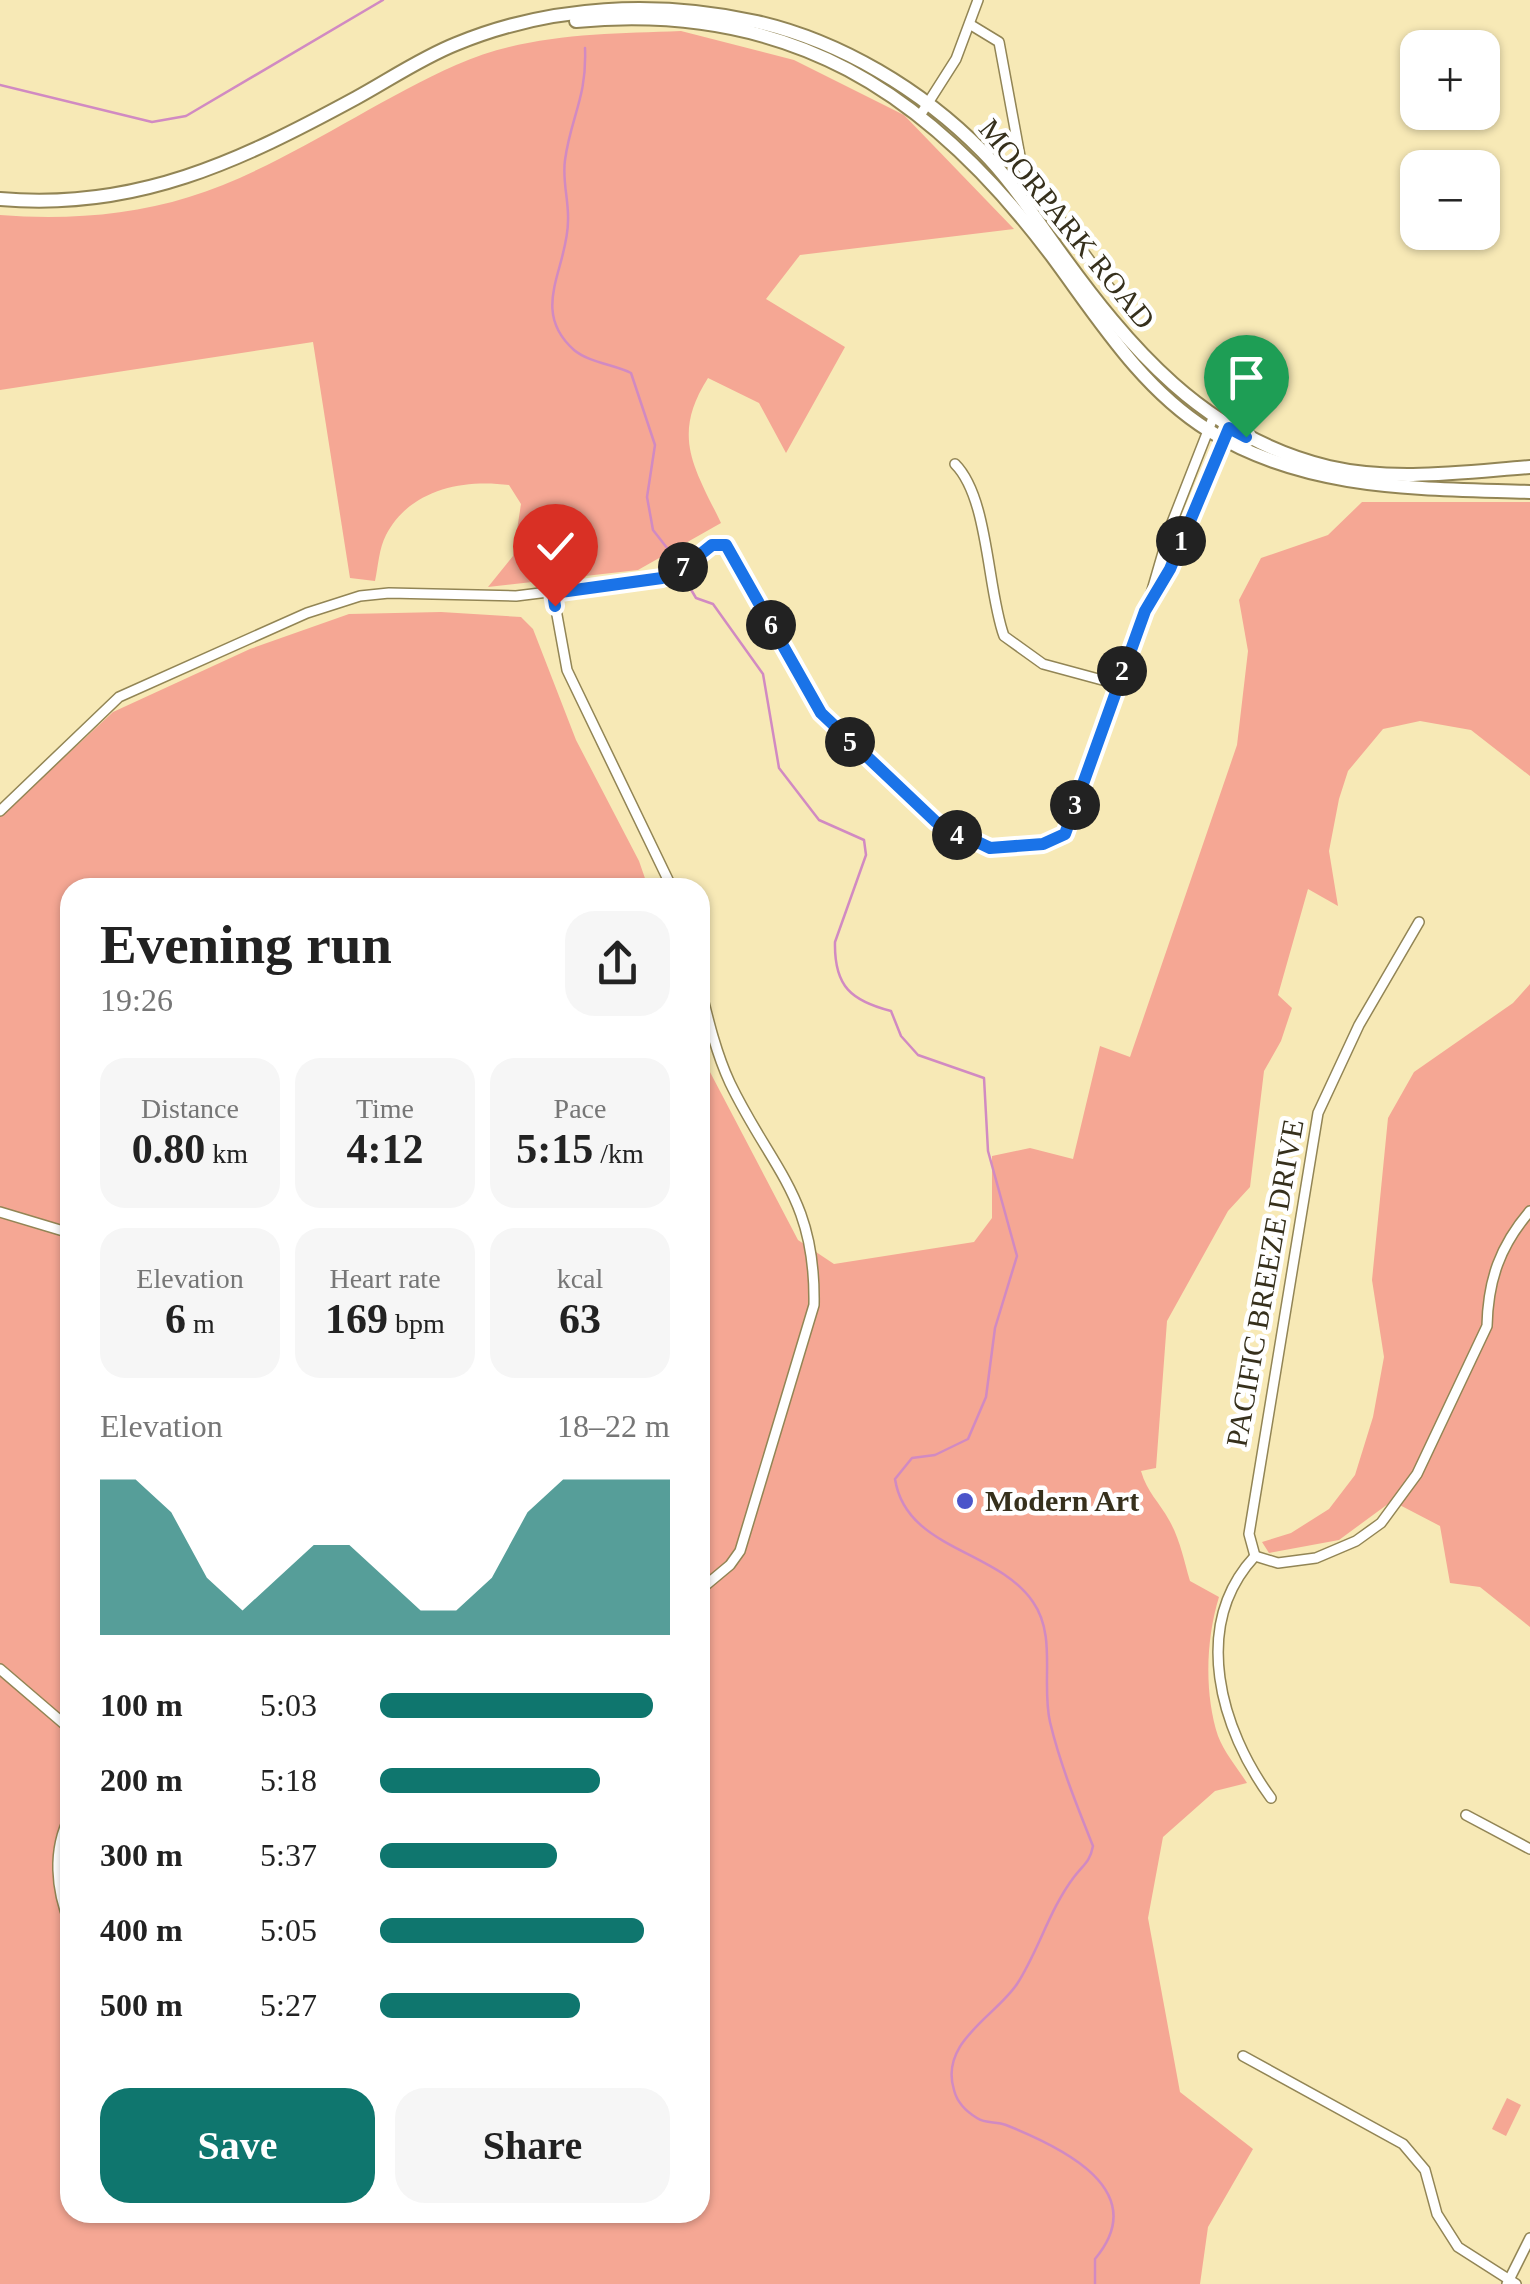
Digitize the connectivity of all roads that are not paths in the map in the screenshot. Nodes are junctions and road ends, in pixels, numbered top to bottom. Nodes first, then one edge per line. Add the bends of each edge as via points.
1 (978, 0) edge
2 (971, 25) junction
3 (925, 109) junction
4 (0, 200) edge
5 (1112, 290) dead end
6 (1210, 423) junction
7 (1226, 433) junction
8 (956, 464) dead end
9 (1530, 467) edge
10 (1530, 492) edge
11 (553, 593) junction
12 (1147, 607) junction
13 (1116, 684) junction
14 (0, 810) edge
15 (667, 878) edge
16 (1419, 922) dead end
17 (710, 1019) edge
18 (1530, 1211) edge
19 (0, 1212) edge
20 (60, 1230) edge
21 (1255, 1556) junction
22 (710, 1582) edge
23 (0, 1670) edge
24 (60, 1721) edge
25 (1271, 1798) dead end
26 (1466, 1815) dead end
27 (60, 1849) edge
28 (1530, 1849) edge
29 (60, 1897) edge
30 (1243, 2056) dead end
31 (1530, 2238) edge
32 (1511, 2283) edge

1 - 2 street
2 - 3 street
2 - 5 street via 998,42 1022,167
3 - 4 main road, MOORPARK ROAD via 858,60 792,31 661,8 571,13 455,44 231,162 178,182 93,198
3 - 6 main road, MOORPARK ROAD via 1007,180 1132,345
6 - 7 main road, MOORPARK ROAD
6 - 12 street
7 - 9 main road, MOORPARK ROAD via 1368,473
7 - 10 main road, MOORPARK ROAD via 1286,466 1353,484
7 - 12 street via 1170,569
8 - 13 street via 973,500 1004,636 1043,664
11 - 13 street via 662,578 712,545 726,545 821,713 936,822 990,848 1043,844 1065,834
11 - 14 street via 389,593 308,613 119,697
11 - 15 street via 567,670
12 - 13 street
16 - 21 street, PACIFIC BREEZE DRIVE via 1359,1024 1318,1113 1248,1534
17 - 22 street via 730,1084 801,1208 814,1304 740,1550
18 - 21 street via 1500,1253 1487,1326 1400,1502 1356,1542 1330,1554 1278,1563
19 - 20 street
21 - 25 street via 1222,1624 1220,1683 1236,1744
23 - 24 street
26 - 28 street
27 - 29 street
30 - 32 street via 1403,2144 1424,2170 1458,2247
31 - 32 street

